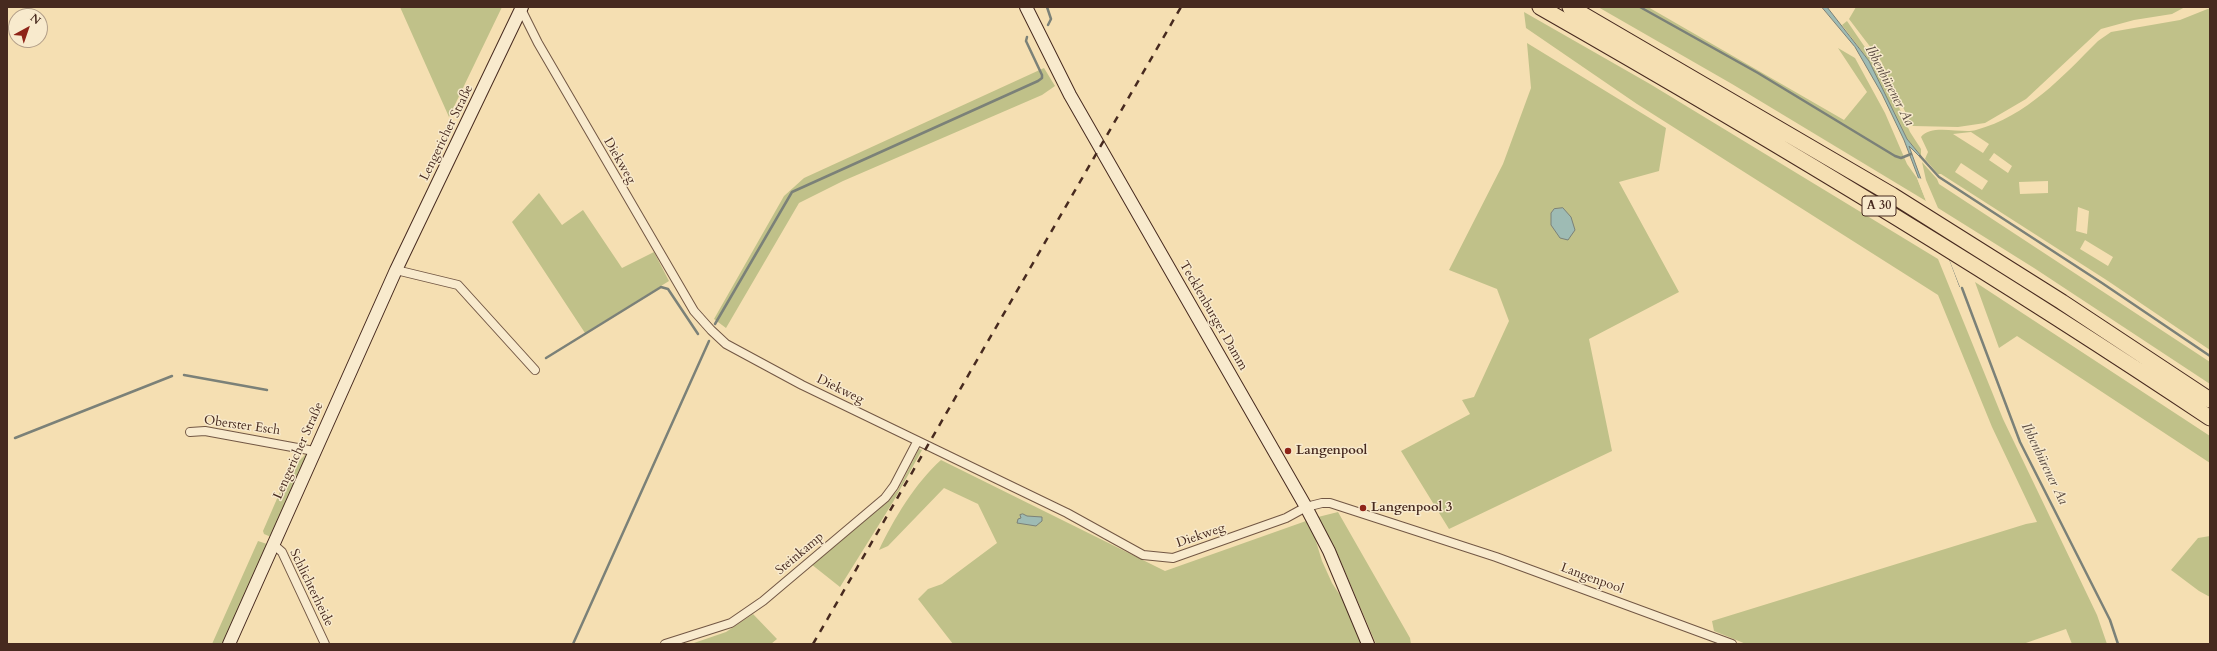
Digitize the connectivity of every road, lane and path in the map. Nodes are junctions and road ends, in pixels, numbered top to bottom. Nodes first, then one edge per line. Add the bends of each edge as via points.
1 (1026, 7) edge
2 (1540, 7) edge
3 (1570, 7) edge
4 (521, 8) edge
5 (396, 270) junction
6 (535, 370) dead end
7 (2210, 400) edge
8 (2210, 418) edge
9 (190, 432) dead end
10 (917, 442) junction
11 (314, 451) junction
12 (1306, 507) junction
13 (273, 544) junction
14 (229, 644) edge
15 (324, 644) edge
16 (665, 644) edge
17 (1368, 644) edge
18 (1732, 644) edge

1 - 12 main road, Tecklenburger Damm via 1070,94
2 - 8 highway, A 30 via 1957,253 2085,334
3 - 7 highway, A 30 via 1892,195 2062,302
4 - 5 main road, Lengericher Straße
4 - 10 street, Diekweg via 538,43 675,282 694,311 711,330 726,344
5 - 6 street via 458,285
5 - 11 main road, Lengericher Straße
9 - 11 street, Oberster Esch via 204,431
10 - 12 street, Diekweg via 1067,513 1143,555 1173,558 1189,554 1286,518
10 - 16 street, Steinkamp via 885,498 762,601 730,623
11 - 13 main road, Lengericher Straße
12 - 17 main road, Tecklenburger Damm
12 - 18 street, Langenpool via 1322,503 1339,504 1496,557
13 - 14 main road, Lengericher Straße
13 - 15 street, Schlichterheide via 282,552

